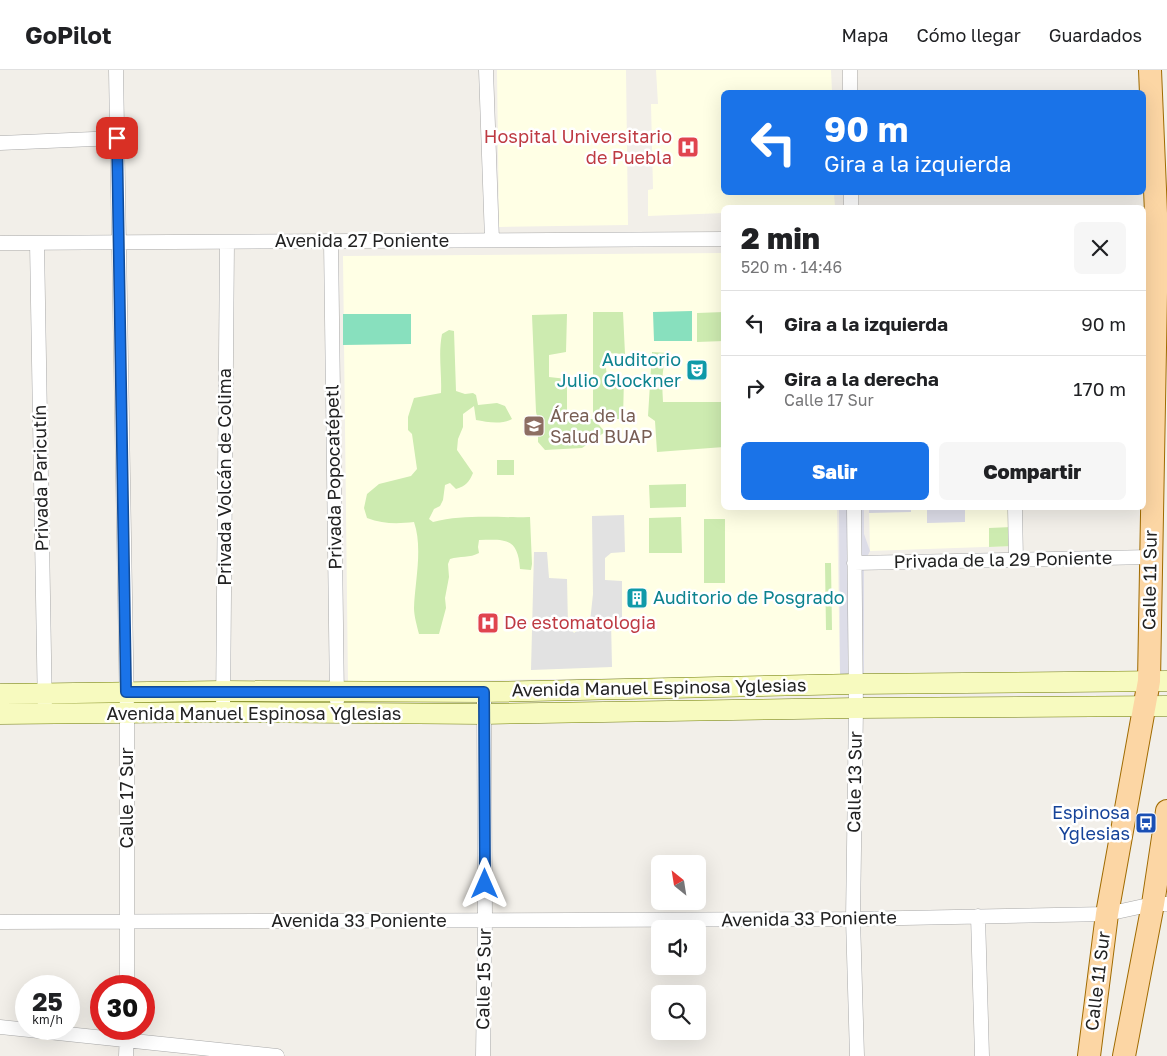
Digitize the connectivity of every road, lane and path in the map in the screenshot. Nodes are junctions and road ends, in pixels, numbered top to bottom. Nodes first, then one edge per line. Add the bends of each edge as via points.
1 (116, 70) edge
2 (486, 70) edge
3 (850, 70) edge
4 (1150, 70) edge
5 (850, 90) edge
6 (117, 138) junction
7 (0, 143) edge
8 (1156, 237) edge
9 (721, 239) edge
10 (492, 240) junction
11 (331, 241) junction
12 (119, 242) junction
13 (227, 242) junction
14 (0, 243) edge
15 (37, 243) junction
16 (1149, 364) edge
17 (1148, 463) edge
18 (854, 510) edge
19 (1015, 510) edge
20 (1151, 557) junction
21 (1016, 560) junction
22 (854, 563) junction
23 (1158, 681) edge
24 (856, 684) junction
25 (223, 691) junction
26 (126, 692) junction
27 (336, 692) junction
28 (484, 692) junction
29 (45, 693) junction
30 (0, 694) edge
31 (1144, 706) junction
32 (1167, 706) edge
33 (856, 708) junction
34 (223, 712) junction
35 (127, 713) junction
36 (337, 713) junction
37 (0, 714) edge
38 (45, 714) junction
39 (484, 714) junction
40 (1167, 811) edge
41 (1160, 904) edge
42 (1107, 914) junction
43 (978, 916) junction
44 (853, 919) junction
45 (127, 920) junction
46 (485, 921) junction
47 (0, 922) edge
48 (127, 975) edge
49 (0, 1027) edge
50 (90, 1032) edge
51 (155, 1038) edge
52 (127, 1040) edge
53 (126, 1056) edge
54 (277, 1056) edge
55 (483, 1056) edge
56 (857, 1056) edge
57 (982, 1056) edge
58 (1089, 1056) edge
59 (1124, 1056) edge

1 - 6 street, Calle 17 Sur
2 - 10 street
3 - 5 street
4 - 8 main road, Calle 11 Sur
6 - 7 street
6 - 12 street, Calle 17 Sur
8 - 16 main road, Calle 11 Sur
9 - 10 street, Avenida 27 Poniente
10 - 11 street, Avenida 27 Poniente
11 - 13 street, Avenida 27 Poniente
11 - 27 street, Privada Popocatépetl
12 - 13 street, Avenida 27 Poniente
12 - 15 street, Avenida 27 Poniente
12 - 26 street, Calle 17 Sur
13 - 25 street, Privada Volcán de Colima
14 - 15 street, Avenida 27 Poniente
15 - 29 street, Privada Paricutín
16 - 17 main road, Calle 11 Sur
17 - 20 main road, Calle 11 Sur
18 - 22 street, Calle 13 Sur
19 - 21 street
20 - 21 street, Privada de la 29 Poniente
20 - 23 main road, Calle 11 Sur
21 - 22 street, Privada de la 29 Poniente
22 - 24 street, Calle 13 Sur
23 - 24 main road, Avenida Manuel Espinosa Yglesias
23 - 31 main road, Calle 11 Sur
24 - 28 main road, Avenida Manuel Espinosa Yglesias
24 - 33 street, Calle 13 Sur
25 - 26 main road, Avenida Manuel Espinosa Yglesias
25 - 27 main road, Avenida Manuel Espinosa Yglesias
25 - 34 street, Privada Volcán de Colima
26 - 29 main road, Avenida Manuel Espinosa Yglesias
26 - 35 street, Calle 17 Sur
27 - 28 main road, Avenida Manuel Espinosa Yglesias
27 - 36 street, Privada Popocatépetl
28 - 39 street, Calle 15 Sur
29 - 30 main road, Avenida Manuel Espinosa Yglesias
29 - 38 street, Privada Paricutín
31 - 32 main road, Avenida Manuel Espinosa Yglesias
31 - 33 main road, Avenida Manuel Espinosa Yglesias
31 - 42 main road, Calle 11 Sur
33 - 39 main road, Avenida Manuel Espinosa Yglesias
33 - 44 street, Calle 13 Sur
34 - 35 main road, Avenida Manuel Espinosa Yglesias
34 - 36 main road, Avenida Manuel Espinosa Yglesias
35 - 38 main road, Avenida Manuel Espinosa Yglesias
35 - 45 street, Calle 17 Sur
36 - 39 main road, Avenida Manuel Espinosa Yglesias
37 - 38 main road, Avenida Manuel Espinosa Yglesias
39 - 46 street, Calle 15 Sur
40 - 41 main road, Calle 11 Sur
41 - 42 street, Avenida 33 Poniente
41 - 59 main road, Calle 11 Sur
42 - 43 street, Avenida 33 Poniente
42 - 58 main road, Calle 11 Sur
43 - 44 street, Avenida 33 Poniente
43 - 57 street
44 - 46 street, Avenida 33 Poniente
44 - 56 street, Calle 13 Sur
45 - 46 street, Avenida 33 Poniente
45 - 47 street, Avenida 33 Poniente
45 - 48 street, Calle 17 Sur
46 - 55 street, Calle 15 Sur
49 - 50 street
51 - 54 street
52 - 53 street

